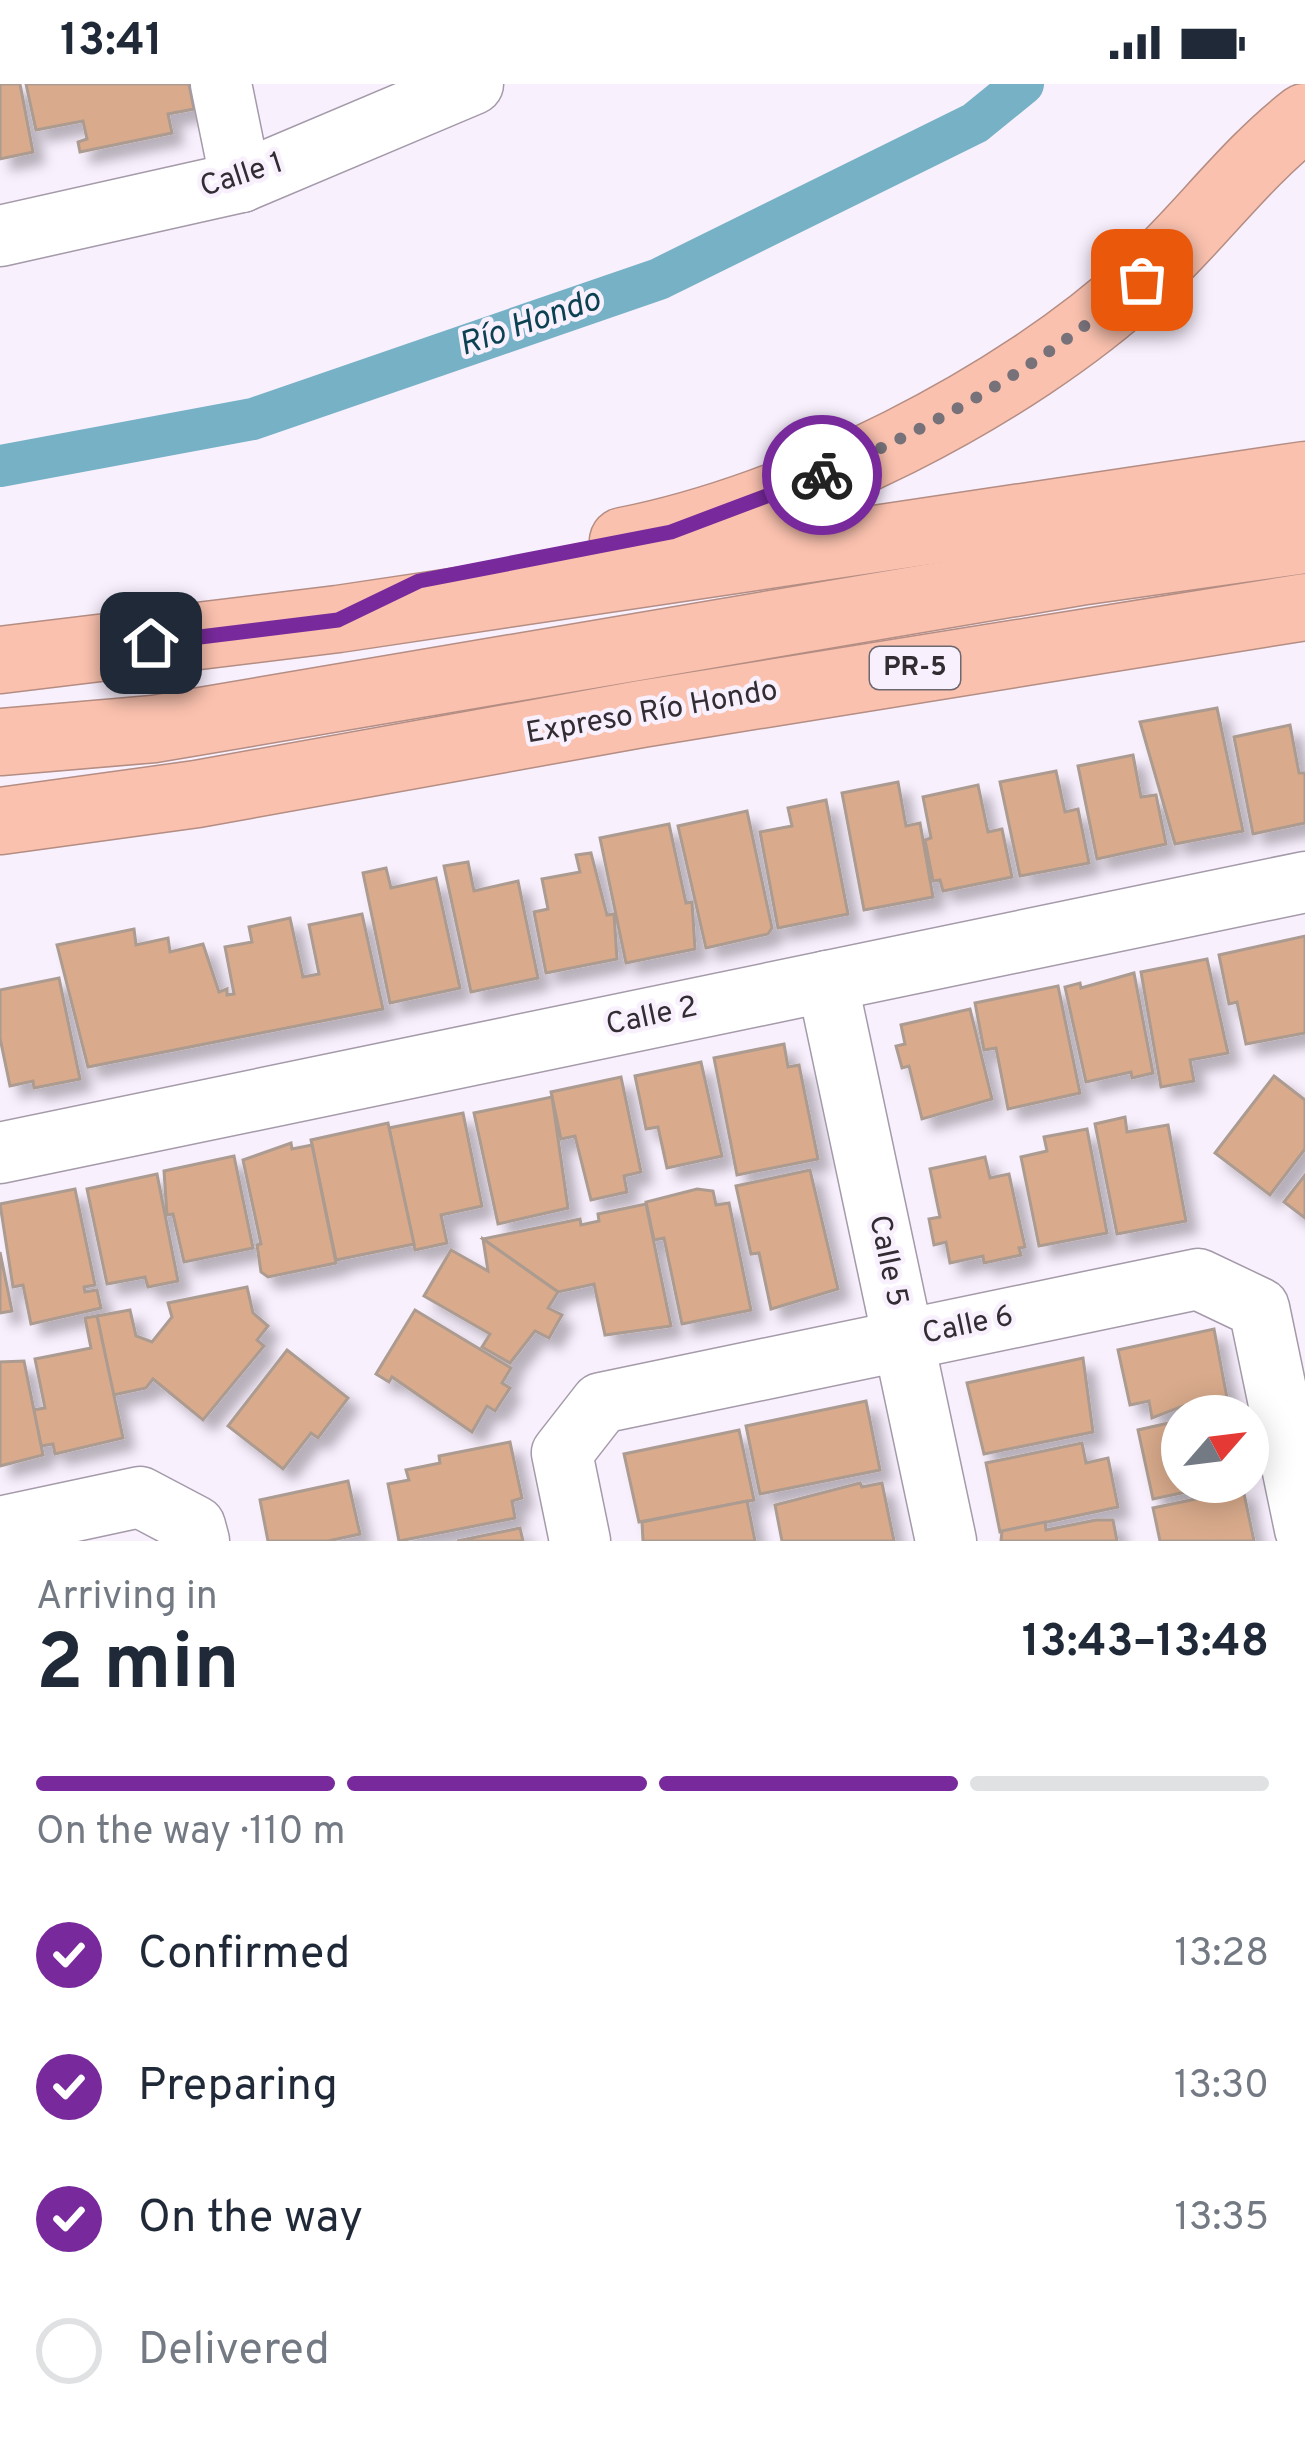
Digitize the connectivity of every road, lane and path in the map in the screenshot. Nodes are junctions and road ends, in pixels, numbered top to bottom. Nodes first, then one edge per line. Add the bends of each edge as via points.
1 (220, 84) edge
2 (473, 84) edge
3 (1296, 116) edge
4 (241, 182) junction
5 (0, 236) edge
6 (1305, 475) edge
7 (1305, 540) edge
8 (1305, 608) edge
9 (338, 620) junction
10 (0, 660) edge
11 (0, 742) edge
12 (0, 821) edge
13 (1305, 882) edge
14 (827, 981) junction
15 (0, 1153) edge
16 (903, 1339) junction
17 (0, 1527) edge
18 (1305, 1529) edge
19 (199, 1541) edge
20 (580, 1541) edge
21 (946, 1541) edge

1 - 4 street
2 - 4 street, Calle 1
3 - 9 highway via 1224,201 1088,326 906,438 671,532 419,581
4 - 5 street, Calle 1
6 - 9 highway
7 - 11 highway via 221,718
8 - 12 highway, Expreso Río Hondo / PR-5
9 - 10 highway
13 - 14 street, Calle 2
14 - 15 street, Calle 2
14 - 16 street, Calle 5
16 - 18 street, Calle 6 via 1198,1279 1259,1308
16 - 20 street, Calle 6 via 601,1403 562,1453
16 - 21 street, Calle 5
17 - 19 street via 140,1497 196,1526

